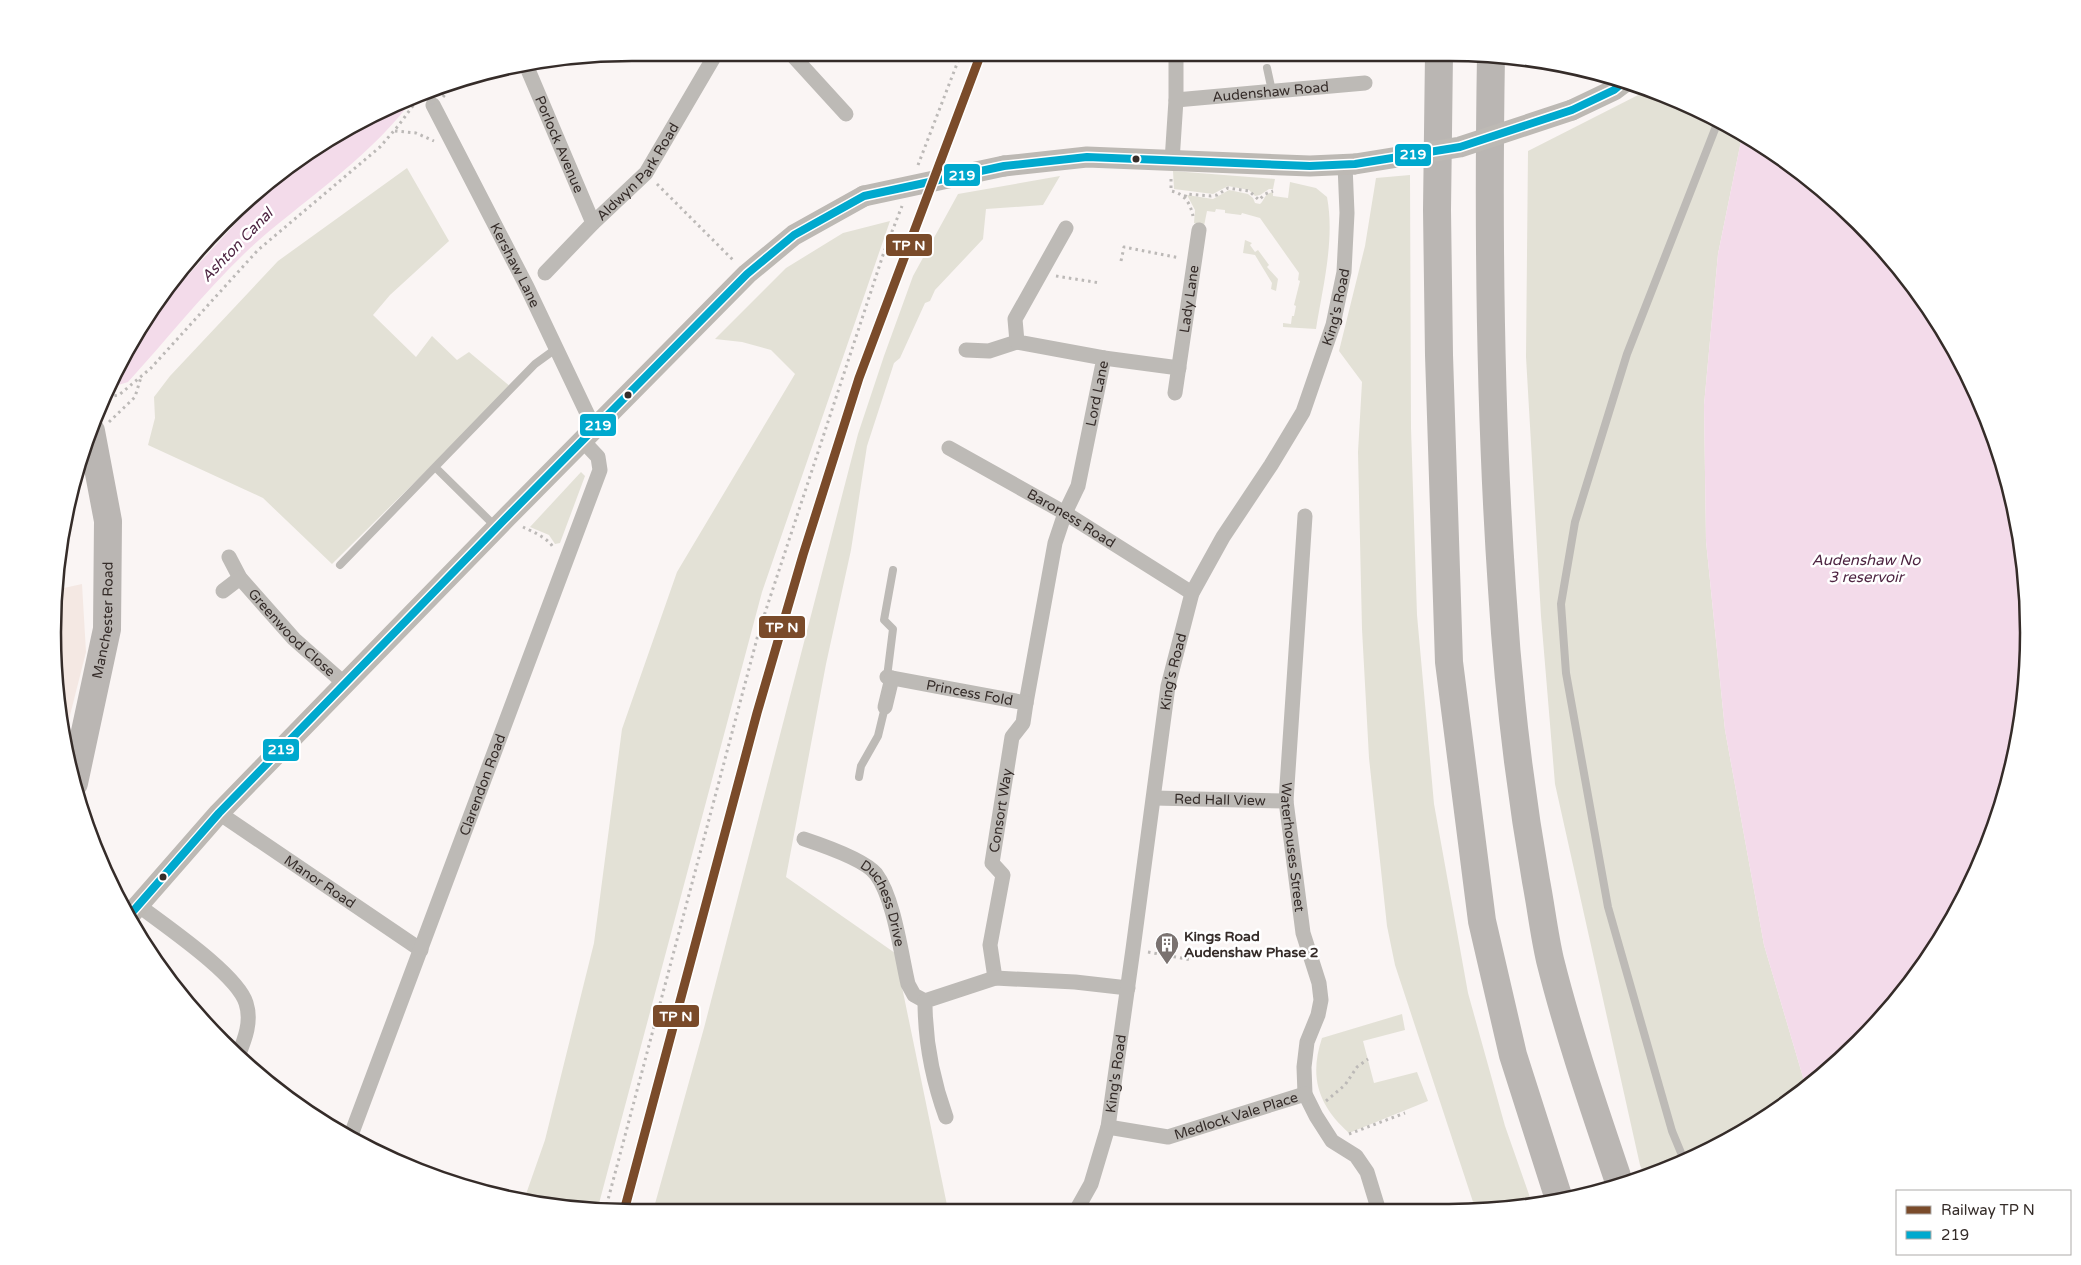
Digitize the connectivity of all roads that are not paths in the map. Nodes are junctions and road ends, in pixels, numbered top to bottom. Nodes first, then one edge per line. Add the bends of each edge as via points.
1 (712, 61) edge
2 (798, 61) edge
3 (1176, 61) edge
4 (1439, 61) edge
5 (1492, 63) edge
6 (1267, 68) dead end
7 (528, 71) edge
8 (1365, 84) dead end
9 (1618, 88) edge
10 (1272, 91) junction
11 (1176, 100) junction
12 (433, 105) road end
13 (846, 114) dead end
14 (1715, 128) edge
15 (1172, 161) junction
16 (1350, 164) junction
17 (593, 223) junction
18 (1196, 226) road end
19 (1066, 228) dead end
20 (545, 273) dead end
21 (1017, 342) junction
22 (557, 348) junction
23 (966, 350) dead end
24 (1104, 358) junction
25 (1179, 368) junction
26 (1175, 393) dead end
27 (588, 434) junction
28 (93, 446) edge
29 (949, 448) dead end
30 (435, 467) junction
31 (1065, 513) junction
32 (1305, 516) dead end
33 (501, 523) junction
34 (229, 557) dead end
35 (340, 564) dead end
36 (893, 570) dead end
37 (240, 578) junction
38 (223, 592) dead end
39 (1192, 593) junction
40 (889, 677) junction
41 (345, 684) junction
42 (1026, 703) junction
43 (885, 707) joint
44 (78, 766) edge
45 (859, 777) dead end
46 (1154, 798) junction
47 (1286, 801) junction
48 (219, 813) junction
49 (804, 839) dead end
50 (134, 910) edge
51 (135, 912) edge
52 (421, 950) junction
53 (995, 978) junction
54 (1128, 988) junction
55 (925, 1000) junction
56 (241, 1048) edge
57 (1305, 1094) junction
58 (946, 1117) dead end
59 (1108, 1127) junction
60 (352, 1130) edge
61 (1681, 1154) edge
62 (1617, 1177) edge
63 (1557, 1193) edge
64 (1080, 1204) edge
65 (1377, 1204) edge

1 - 17 street, Aldwyn Park Road via 646,173
2 - 13 street
3 - 11 street
4 - 63 highway via 1438,355 1449,662 1482,921 1513,1055
5 - 62 highway via 1491,354 1495,490 1507,670 1523,807 1550,959
6 - 10 lane
7 - 17 street, Porlock Avenue
8 - 10 street, Audenshaw Road
9 - 16 main road, bridge via 1572,110 1460,147
10 - 11 street, Audenshaw Road
11 - 15 street
12 - 22 street, Kershaw Lane
14 - 61 lane via 1627,354 1576,522 1562,604 1566,673 1608,907 1672,1131
15 - 16 main road via 1310,166
15 - 27 main road, bridge via 1087,157 1004,166 864,196 794,235 747,274
16 - 39 street, King's Road via 1344,272 1333,325 1303,412 1223,537
17 - 20 street, Aldwyn Park Road
18 - 25 street, Lady Lane via 1195,261
19 - 21 street via 1016,319
21 - 23 street, Lord Lane via 989,351
21 - 24 street, Lord Lane
22 - 27 street, Kershaw Lane
22 - 30 lane via 536,364
24 - 25 street
24 - 31 street, Lord Lane via 1078,486
25 - 26 street, Lady Lane
27 - 33 main road
27 - 52 street, Clarendon Road via 600,470
28 - 44 highway, Manchester Road via 108,520 107,630
29 - 31 street, Baroness Road
30 - 33 lane
30 - 35 lane
31 - 39 street, Baroness Road
31 - 42 street, Princess Fold via 1055,543
32 - 47 street, Waterhouses Street
33 - 41 main road
34 - 37 street, Greenwood Close
36 - 40 lane via 884,620 893,629
37 - 38 street, Greenwood Close
37 - 41 street, Greenwood Close via 294,639
39 - 46 street, King's Road via 1168,686
40 - 42 street, Princess Fold
40 - 43 street
41 - 48 main road
42 - 53 street, Consort Way via 1023,723 1012,737 992,863 1003,875 990,945
43 - 45 lane via 878,736
46 - 47 street, Red Hall View
46 - 54 street, King's Road
47 - 57 street, Waterhouses Street via 1303,933 1321,1000 1307,1042
48 - 50 main road
48 - 52 street, Manor Road
49 - 55 street, Duchess Drive via 844,853 875,873 888,897 908,984 914,995
51 - 56 street via 211,962 232,981 246,1004 248,1022
52 - 60 street, Clarendon Road
53 - 54 street
53 - 55 street
54 - 59 street, King's Road
55 - 58 street via 925,1024
57 - 59 street, Medlock Vale Place via 1168,1137
57 - 65 street, Waterhouses Street via 1332,1141 1356,1156 1367,1172
59 - 64 street, King's Road via 1091,1184

